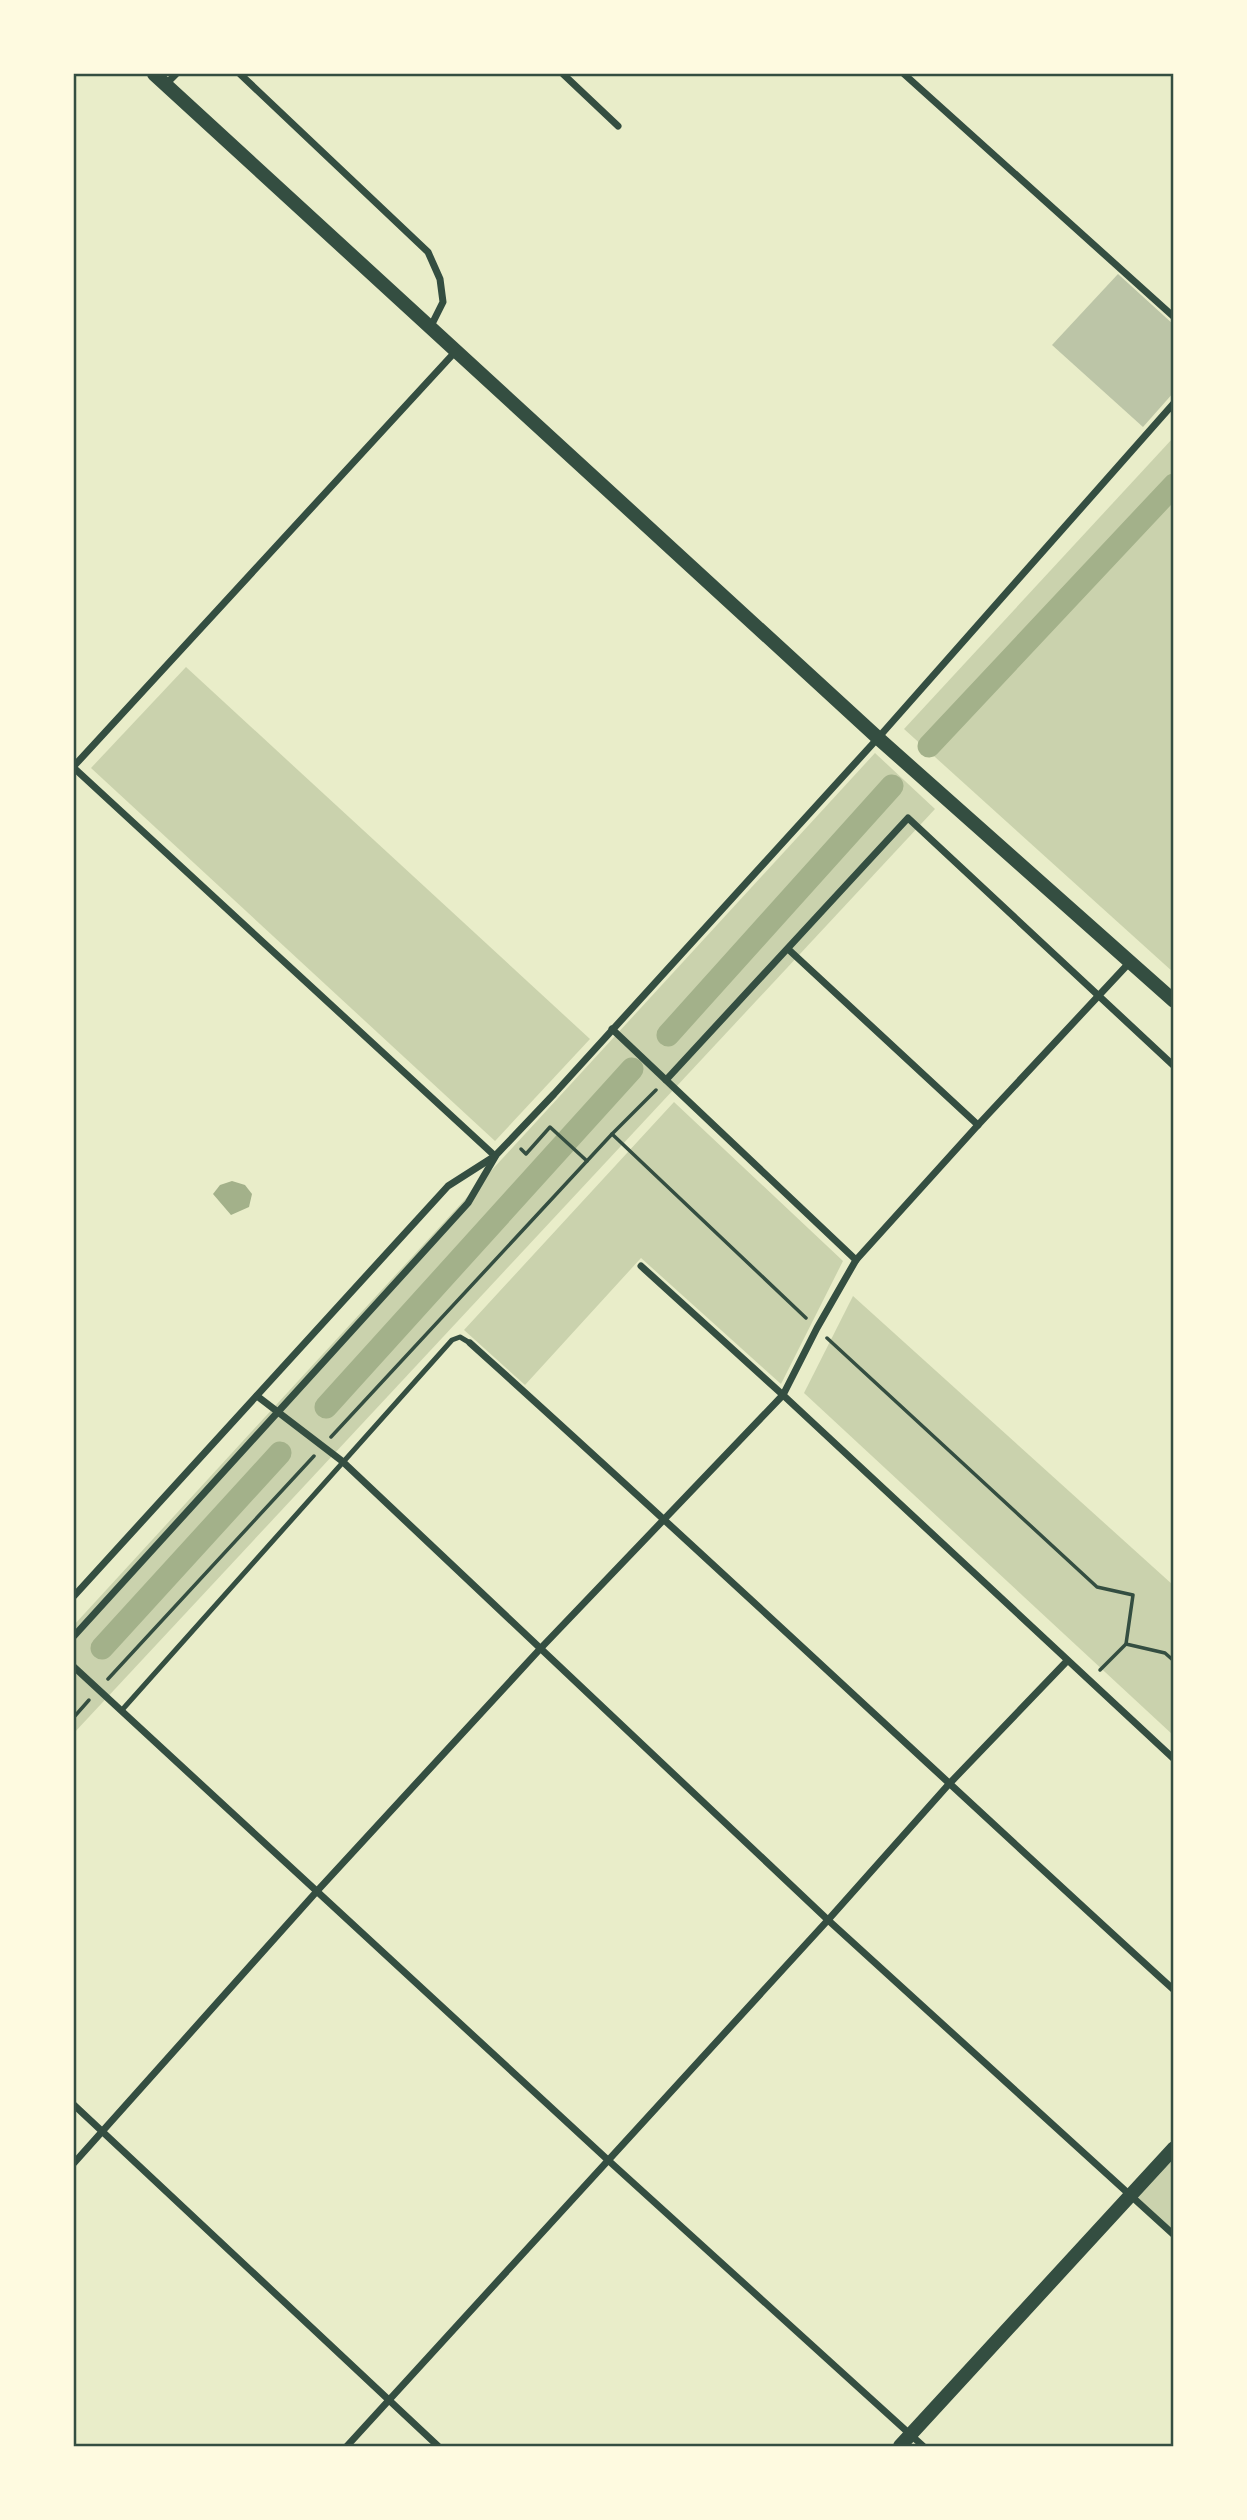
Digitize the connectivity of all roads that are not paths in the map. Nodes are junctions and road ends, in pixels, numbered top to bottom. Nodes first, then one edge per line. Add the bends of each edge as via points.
1 (154, 74) edge
2 (240, 74) edge
3 (563, 74) edge
4 (904, 74) edge
5 (171, 79) edge
6 (618, 126) dead end
7 (1174, 317) edge
8 (430, 328) junction
9 (455, 352) junction
10 (1174, 403) edge
11 (878, 738) junction
12 (74, 767) edge
13 (788, 949) junction
14 (1130, 962) junction
15 (1098, 996) junction
16 (1174, 1000) edge
17 (612, 1029) junction
18 (1174, 1066) edge
19 (666, 1080) junction
20 (978, 1125) junction
21 (495, 1156) junction
22 (856, 1260) junction
23 (641, 1266) dead end
24 (470, 1343) joint
25 (783, 1395) junction
26 (257, 1396) junction
27 (278, 1412) junction
28 (342, 1461) junction
29 (664, 1518) junction
30 (74, 1596) edge
31 (74, 1636) edge
32 (540, 1649) junction
33 (1068, 1661) junction
34 (74, 1667) edge
35 (122, 1710) junction
36 (1174, 1759) edge
37 (949, 1784) junction
38 (318, 1890) junction
39 (828, 1920) junction
40 (1174, 1990) edge
41 (74, 2105) edge
42 (102, 2131) junction
43 (1174, 2147) edge
44 (609, 2161) junction
45 (74, 2163) edge
46 (1130, 2196) junction
47 (1174, 2235) edge
48 (390, 2401) junction
49 (911, 2435) junction
50 (347, 2446) edge
51 (438, 2446) edge
52 (900, 2446) edge
53 (923, 2446) edge

1 - 5 main road
2 - 8 street via 428,252 440,279 443,302
3 - 6 street
4 - 7 street
5 - 8 main road
8 - 9 main road
9 - 11 main road
9 - 12 street
10 - 11 street
11 - 14 main road
11 - 17 street
12 - 21 street
13 - 15 street via 908,818
13 - 19 street
13 - 20 street
14 - 15 street
14 - 16 main road
15 - 18 street
15 - 20 street
17 - 19 street
17 - 21 street
19 - 22 street
20 - 22 street
21 - 26 street via 448,1186
21 - 27 street via 468,1203
22 - 25 street
23 - 25 street
24 - 28 lane via 460,1337 452,1340
24 - 29 street
25 - 29 street
25 - 33 street
26 - 27 street
26 - 30 street
27 - 28 street
27 - 31 street
28 - 32 street
28 - 35 lane
29 - 32 street
29 - 37 street
32 - 38 street
32 - 39 street
33 - 36 street
33 - 37 street
34 - 35 street
35 - 38 street
37 - 39 street
37 - 40 street
38 - 42 street
38 - 44 street
39 - 44 street
39 - 46 street
41 - 42 street
42 - 45 street
42 - 48 street
43 - 46 main road
44 - 48 street
44 - 49 street
46 - 47 street
46 - 49 main road
48 - 50 street
48 - 51 street
49 - 52 main road
49 - 53 street

